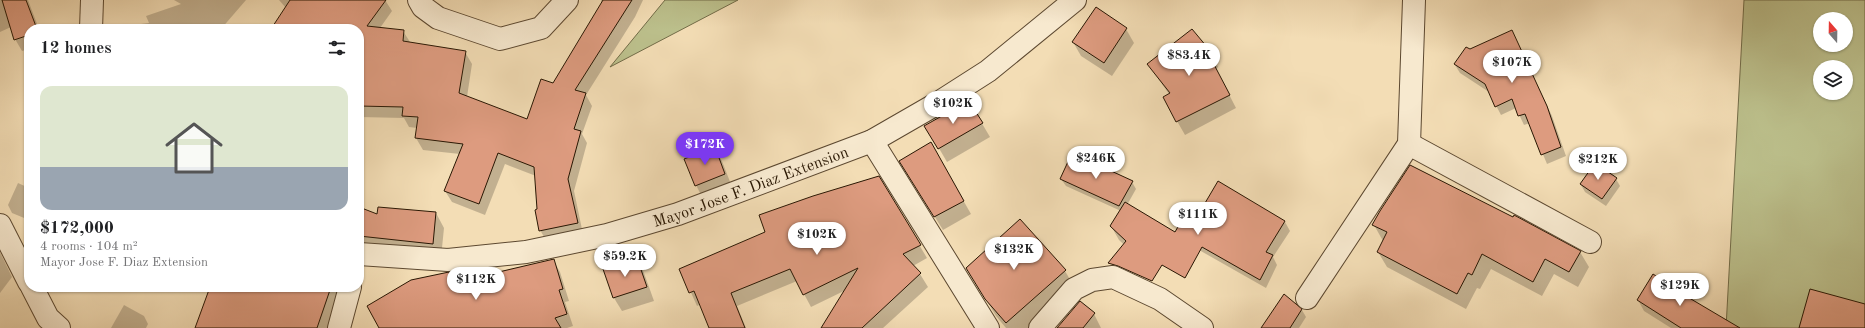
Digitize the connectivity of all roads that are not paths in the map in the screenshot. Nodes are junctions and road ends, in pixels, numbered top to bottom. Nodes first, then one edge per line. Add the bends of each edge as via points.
1 (92, 0) edge
2 (419, 0) edge
3 (567, 0) edge
4 (1075, 0) edge
5 (1414, 0) edge
6 (91, 24) edge
7 (872, 141) junction
8 (1409, 144) junction
9 (0, 225) edge
10 (1590, 242) dead end
11 (364, 254) edge
12 (24, 272) edge
13 (34, 292) edge
14 (349, 292) edge
15 (1307, 298) dead end
16 (50, 325) edge
17 (339, 328) edge
18 (988, 328) edge
19 (1040, 328) edge
20 (1202, 328) edge

1 - 6 street
2 - 3 street via 423,7 438,18 500,39 540,28
4 - 7 street, Mayor Jose F. Diaz Extension via 988,71
5 - 8 street
7 - 11 street, Mayor Jose F. Diaz Extension via 678,214 607,235 526,252 448,260
7 - 18 street
8 - 10 street
8 - 15 street
9 - 12 street
13 - 16 street
14 - 17 street
19 - 20 street via 1074,288 1092,280 1113,278 1160,299

